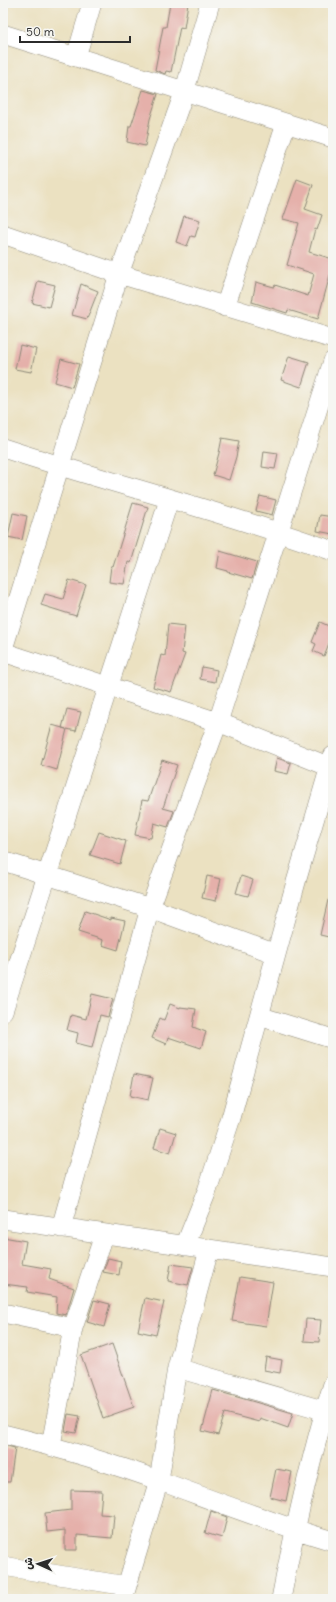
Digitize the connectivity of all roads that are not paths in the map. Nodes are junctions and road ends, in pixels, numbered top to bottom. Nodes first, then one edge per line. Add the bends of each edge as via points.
1 (92, 3) edge
2 (210, 3) edge
3 (3, 34) edge
4 (76, 57) junction
5 (184, 93) junction
6 (286, 124) junction
7 (333, 138) edge
8 (3, 234) edge
9 (119, 274) junction
10 (225, 307) junction
11 (333, 339) edge
12 (333, 361) edge
13 (3, 448) edge
14 (59, 467) junction
15 (169, 500) junction
16 (279, 532) junction
17 (333, 551) edge
18 (3, 649) edge
19 (3, 652) edge
20 (109, 686) junction
21 (218, 722) junction
22 (331, 762) edge
23 (3, 861) edge
24 (47, 874) junction
25 (150, 908) junction
26 (276, 954) junction
27 (3, 1011) edge
28 (259, 1016) junction
29 (333, 1039) edge
30 (3, 1219) edge
31 (61, 1228) junction
32 (104, 1235) junction
33 (185, 1246) junction
34 (209, 1250) junction
35 (333, 1267) edge
36 (3, 1313) edge
37 (73, 1328) junction
38 (177, 1368) junction
39 (333, 1384) edge
40 (329, 1412) edge
41 (3, 1434) edge
42 (52, 1445) junction
43 (159, 1480) junction
44 (295, 1530) junction
45 (333, 1541) edge
46 (3, 1566) edge
47 (125, 1592) edge
48 (280, 1599) edge

1 - 4 street
2 - 5 street
3 - 4 street
4 - 5 street
5 - 6 street
5 - 9 street
6 - 7 street
6 - 10 street
8 - 9 street
9 - 10 street
9 - 14 street
10 - 11 street
12 - 16 street
13 - 14 street
14 - 15 street
14 - 18 street
15 - 16 street
15 - 20 street
16 - 17 street
16 - 21 street
19 - 20 street
20 - 21 street
20 - 24 street
21 - 22 street
21 - 25 street
22 - 26 street
23 - 24 street
24 - 25 street
24 - 27 street
25 - 26 street
25 - 31 street
26 - 28 street
28 - 29 street
28 - 33 street via 231,1118
30 - 31 street
31 - 32 street
32 - 33 street
32 - 37 street
33 - 34 street
34 - 35 street
34 - 38 street
36 - 37 street
37 - 42 street
38 - 40 street
38 - 43 street
39 - 40 street
40 - 44 street
41 - 42 street
42 - 43 street
43 - 44 street
43 - 47 street
44 - 45 street
44 - 48 street
46 - 47 street

